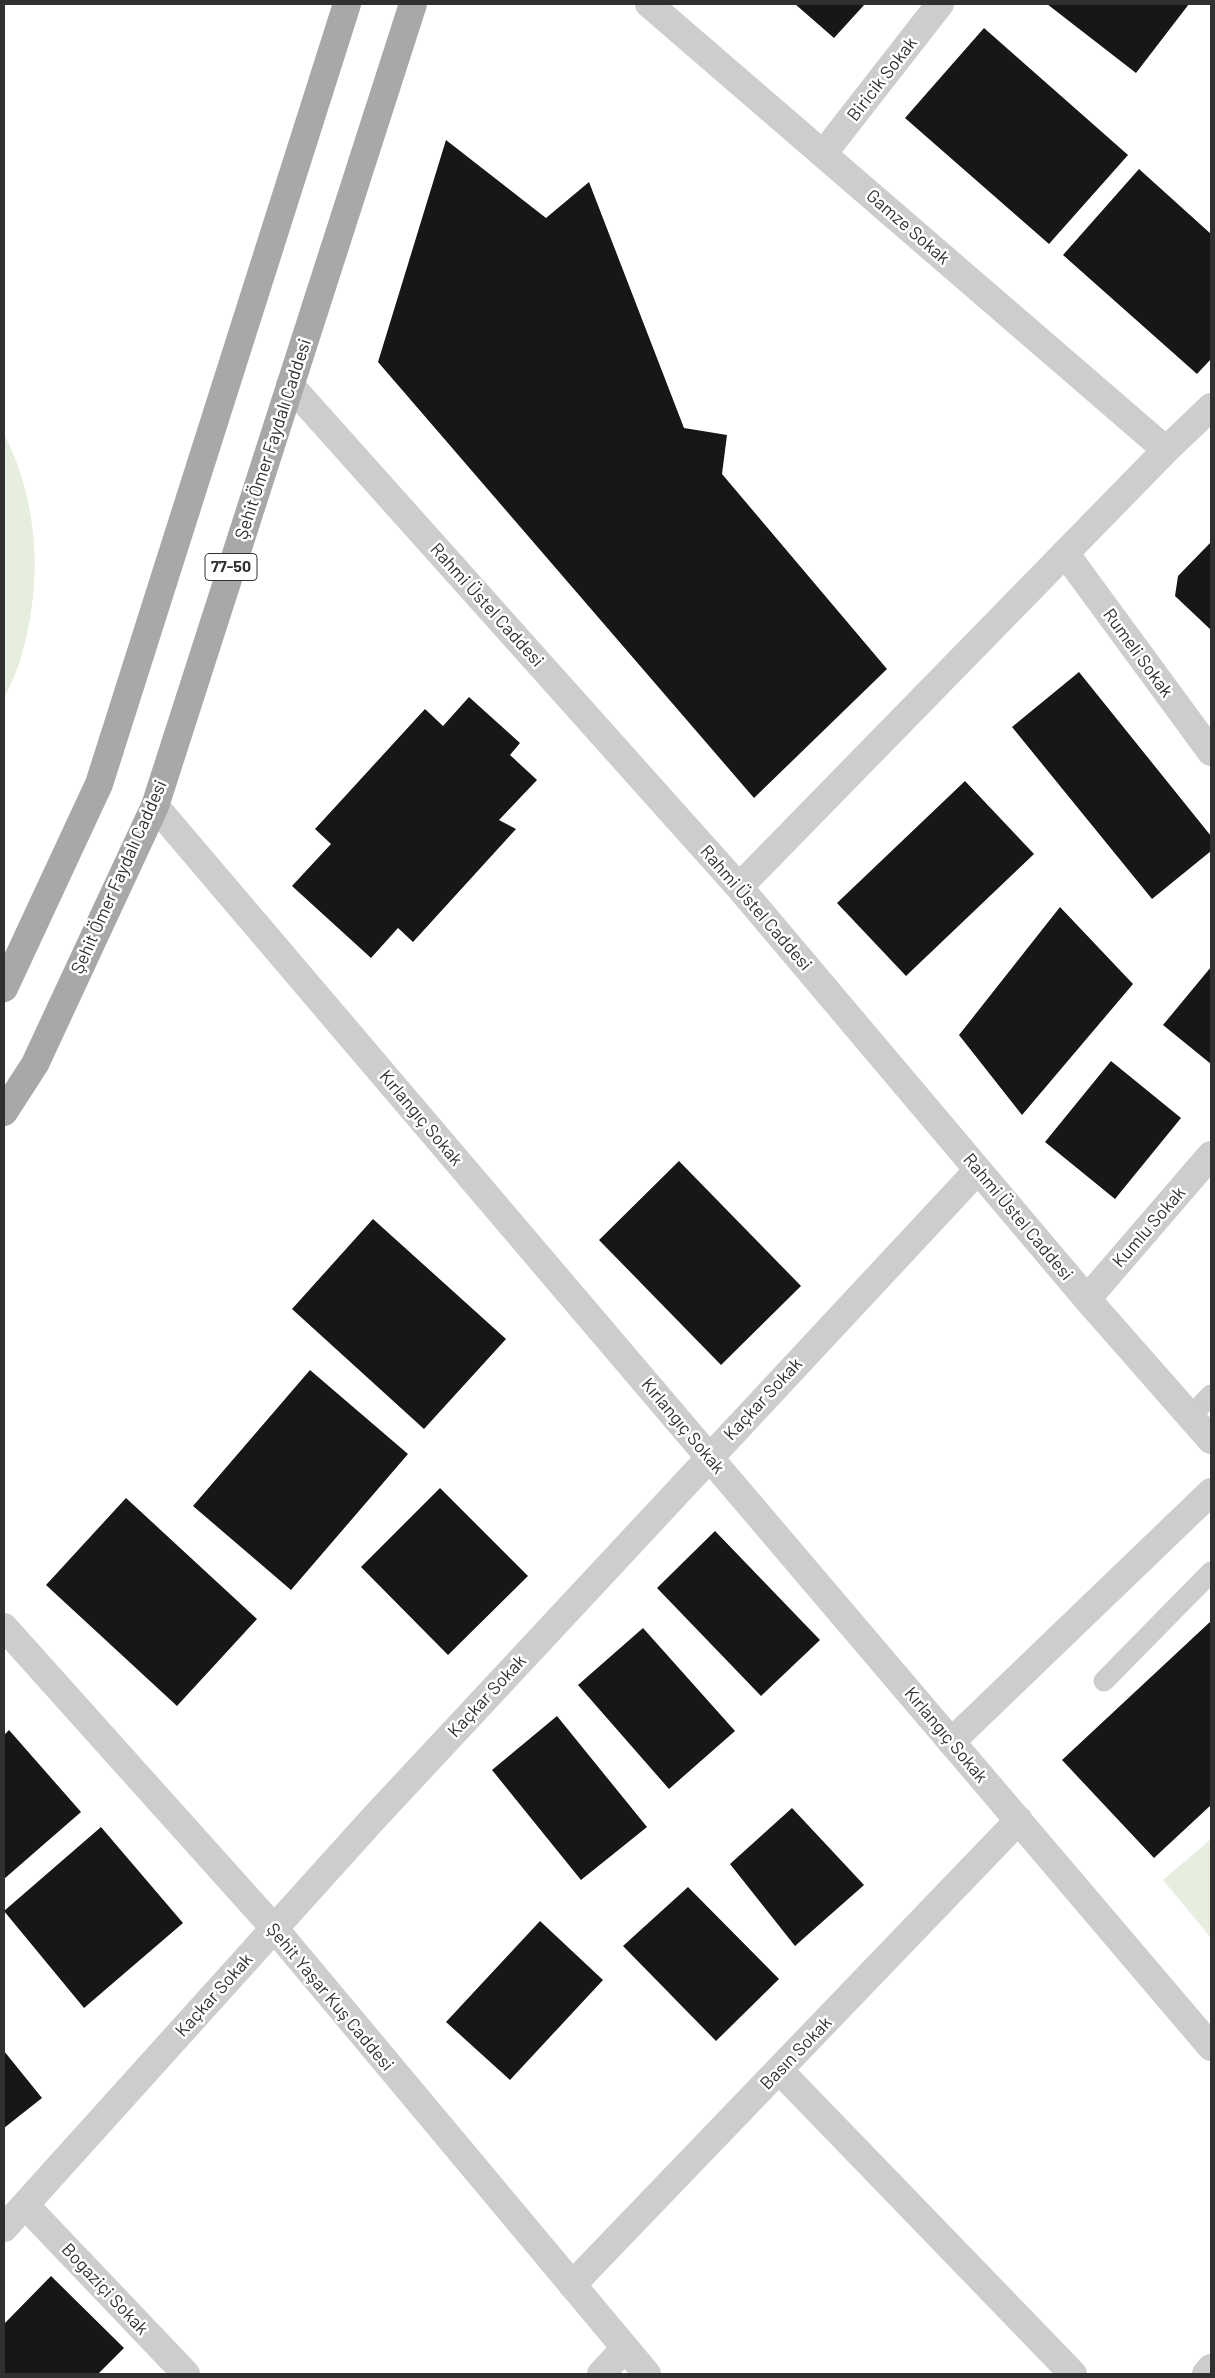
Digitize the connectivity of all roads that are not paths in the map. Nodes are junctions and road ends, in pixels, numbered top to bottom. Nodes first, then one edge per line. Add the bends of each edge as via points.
1 (347, 4) edge
2 (413, 4) edge
3 (649, 4) edge
4 (940, 4) edge
5 (823, 154) junction
6 (290, 385) junction
7 (1211, 407) edge
8 (1166, 450) junction
9 (1065, 553) junction
10 (1211, 752) edge
11 (155, 806) junction
12 (739, 887) junction
13 (4, 988) edge
14 (4, 1112) edge
15 (1211, 1155) edge
16 (978, 1170) junction
17 (1087, 1299) junction
18 (1211, 1395) edge
19 (1190, 1416) junction
20 (1211, 1440) edge
21 (710, 1457) junction
22 (1211, 1492) edge
23 (1211, 1572) edge
24 (4, 1627) edge
25 (1104, 1681) dead end
26 (951, 1742) junction
27 (1019, 1820) junction
28 (274, 1928) junction
29 (1211, 2047) edge
30 (779, 2070) junction
31 (25, 2205) junction
32 (4, 2228) edge
33 (572, 2285) junction
34 (625, 2348) junction
35 (186, 2374) edge
36 (600, 2374) edge
37 (647, 2374) edge
38 (1073, 2374) edge

1 - 13 main road via 98,784
2 - 6 main road, Şehit Ömer Faydalı Caddesi / 77-50
3 - 5 street, Gamze Sokak
4 - 5 street, Biricik Sokak
5 - 8 street, Gamze Sokak
6 - 11 main road, Şehit Ömer Faydalı Caddesi / 77-50
6 - 12 street, Rahmi Üstel Caddesi
7 - 8 street
8 - 9 street
9 - 10 street, Rumeli Sokak
9 - 12 street
11 - 14 main road, Şehit Ömer Faydalı Caddesi / 77-50 via 35,1064
11 - 21 street, Kırlangıç Sokak
12 - 16 street, Rahmi Üstel Caddesi
15 - 17 street, Kumlu Sokak
16 - 17 street, Rahmi Üstel Caddesi
16 - 21 street, Kaçkar Sokak
17 - 19 street, Rahmi Üstel Caddesi
18 - 19 lane
19 - 20 street, Rahmi Üstel Caddesi
21 - 26 street, Kırlangıç Sokak
21 - 28 street, Kaçkar Sokak
22 - 26 street
23 - 25 lane
24 - 28 street, Şehit Yaşar Kuş Caddesi
26 - 27 street, Kırlangıç Sokak
27 - 29 street, Kırlangıç Sokak
27 - 30 street, Basın Sokak
28 - 31 street, Kaçkar Sokak
28 - 33 street, Şehit Yaşar Kuş Caddesi
30 - 33 street, Basın Sokak
30 - 38 street
31 - 32 street, Kaçkar Sokak
31 - 35 street, Bogaziçi Sokak
33 - 34 street, Şehit Yaşar Kuş Caddesi
34 - 36 street
34 - 37 street, Şehit Yaşar Kuş Caddesi

